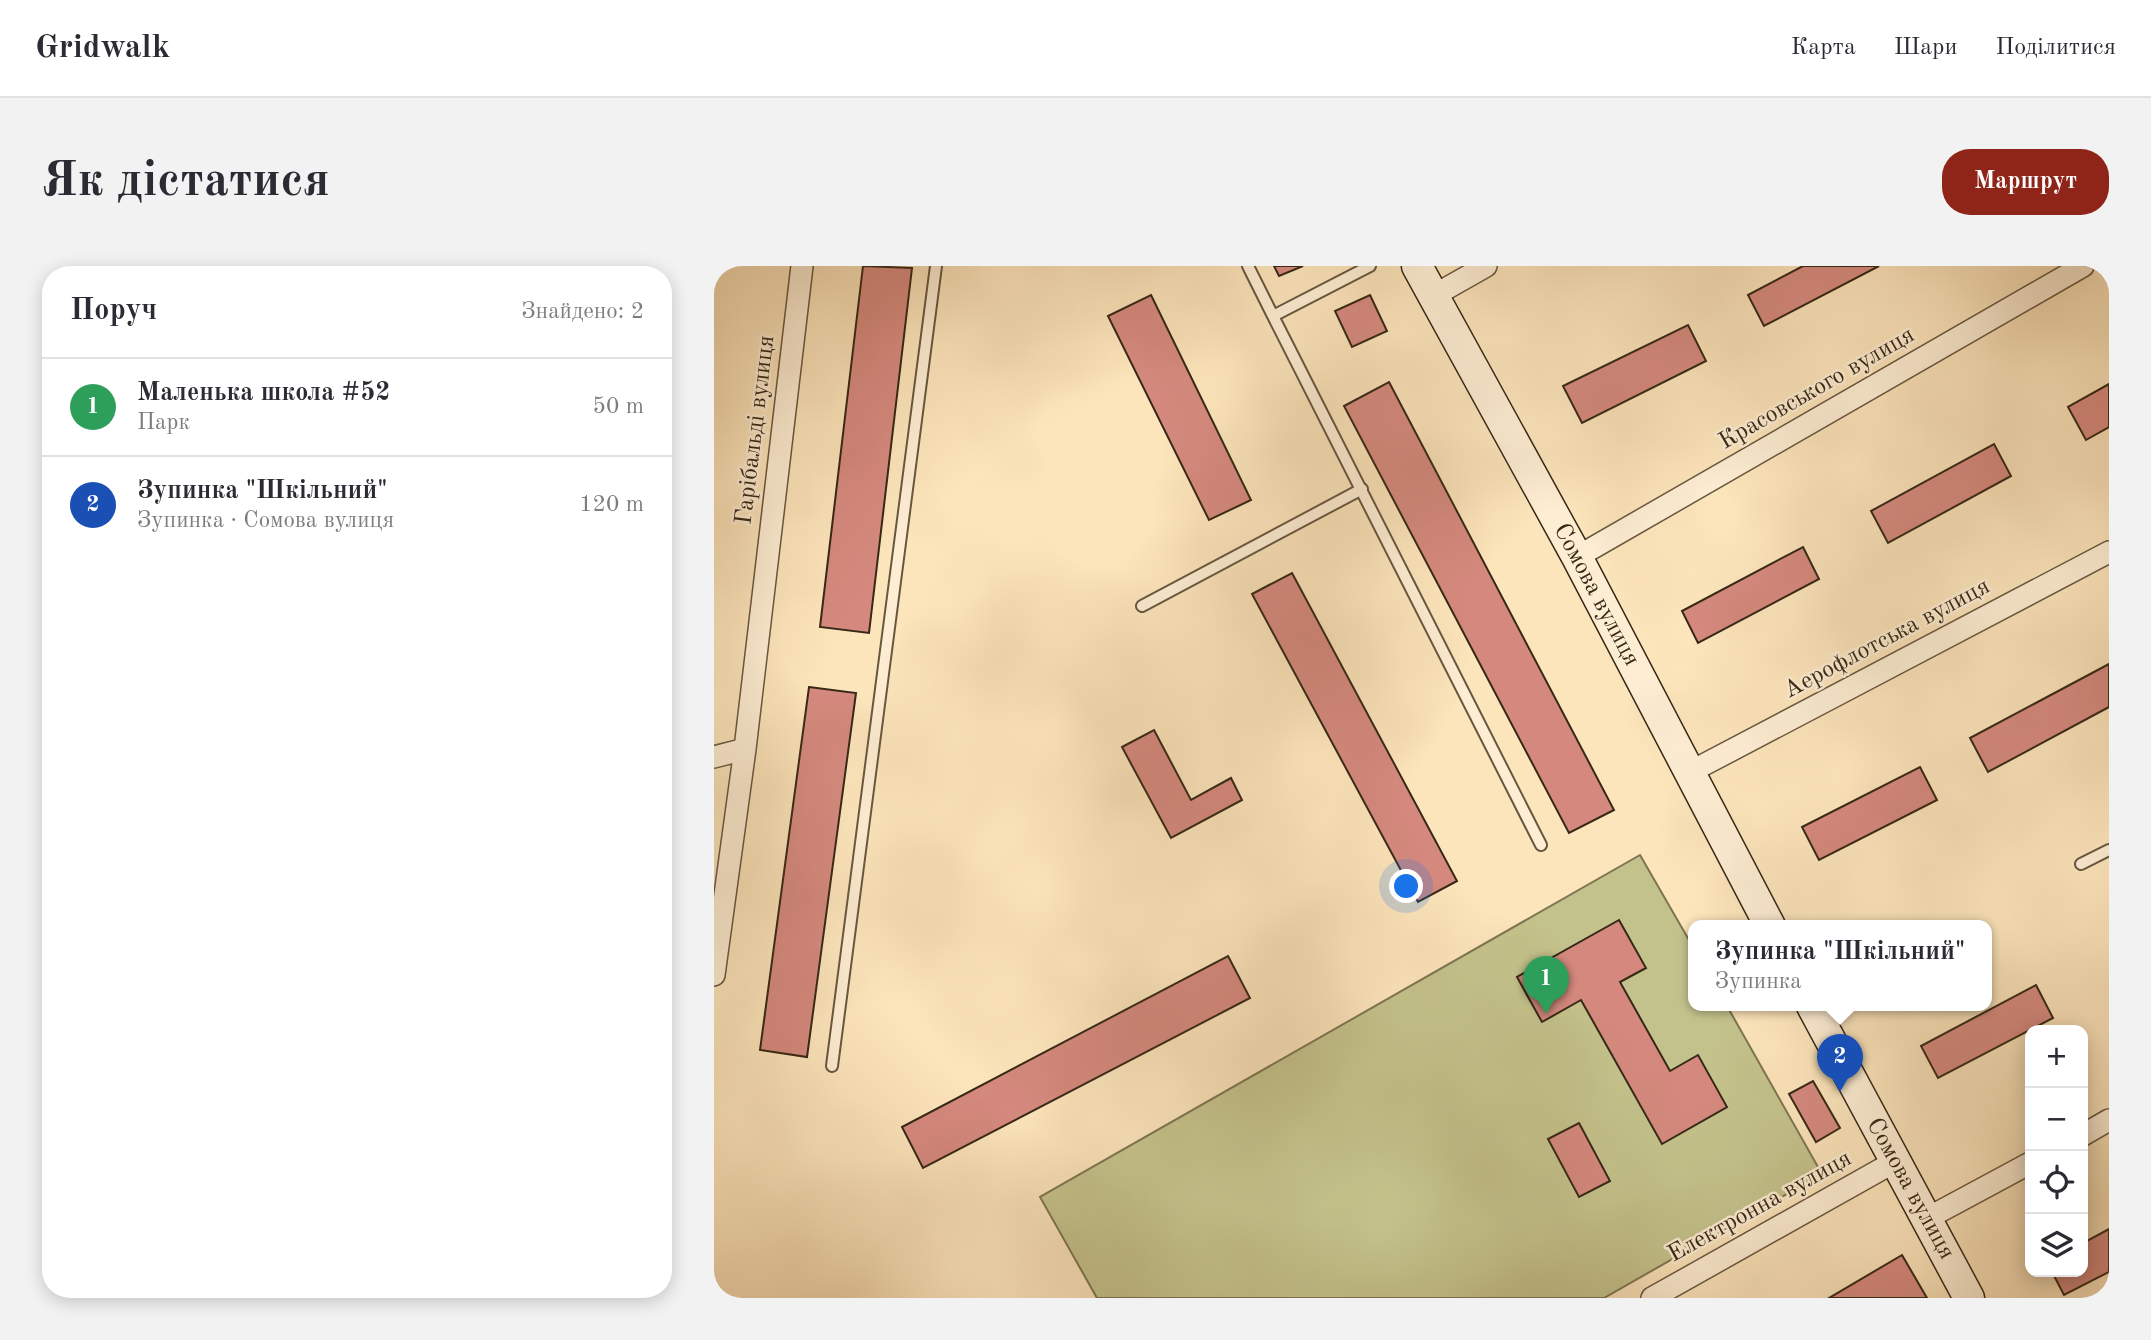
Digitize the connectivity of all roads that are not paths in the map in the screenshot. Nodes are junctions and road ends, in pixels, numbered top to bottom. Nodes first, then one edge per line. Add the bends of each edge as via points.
1 (802, 266) edge
2 (936, 266) edge
3 (1248, 266) edge
4 (1370, 266) edge
5 (1418, 266) edge
6 (1486, 266) edge
7 (2082, 266) edge
8 (1433, 296) junction
9 (1273, 316) junction
10 (1362, 489) junction
11 (2109, 552) edge
12 (1577, 557) junction
13 (1142, 606) dead end
14 (744, 749) junction
15 (714, 757) edge
16 (1690, 772) junction
17 (1541, 845) dead end
18 (2109, 850) edge
19 (2081, 864) dead end
20 (1767, 920) edge
21 (714, 975) edge
22 (1815, 1011) edge
23 (832, 1066) dead end
24 (2109, 1121) edge
25 (2088, 1132) edge
26 (1894, 1162) junction
27 (2025, 1166) edge
28 (1926, 1219) junction
29 (1652, 1298) edge
30 (1969, 1298) edge

1 - 14 street, Гарібальді вулиця
2 - 23 lane
3 - 9 lane
4 - 9 lane
5 - 8 main road, Сомова вулиця
6 - 8 street
7 - 12 street, Красовського вулиця
8 - 12 main road, Сомова вулиця
9 - 10 lane
10 - 13 lane
10 - 17 lane
11 - 16 street, Аерофлотська вулиця
12 - 16 main road, Сомова вулиця
14 - 15 street
14 - 21 street, Гарібальді вулиця
16 - 20 main road, Сомова вулиця
18 - 19 lane
22 - 26 main road, Сомова вулиця
24 - 25 street
26 - 28 main road, Сомова вулиця
26 - 29 street, Електронна вулиця
27 - 28 street
28 - 30 main road, Сомова вулиця

